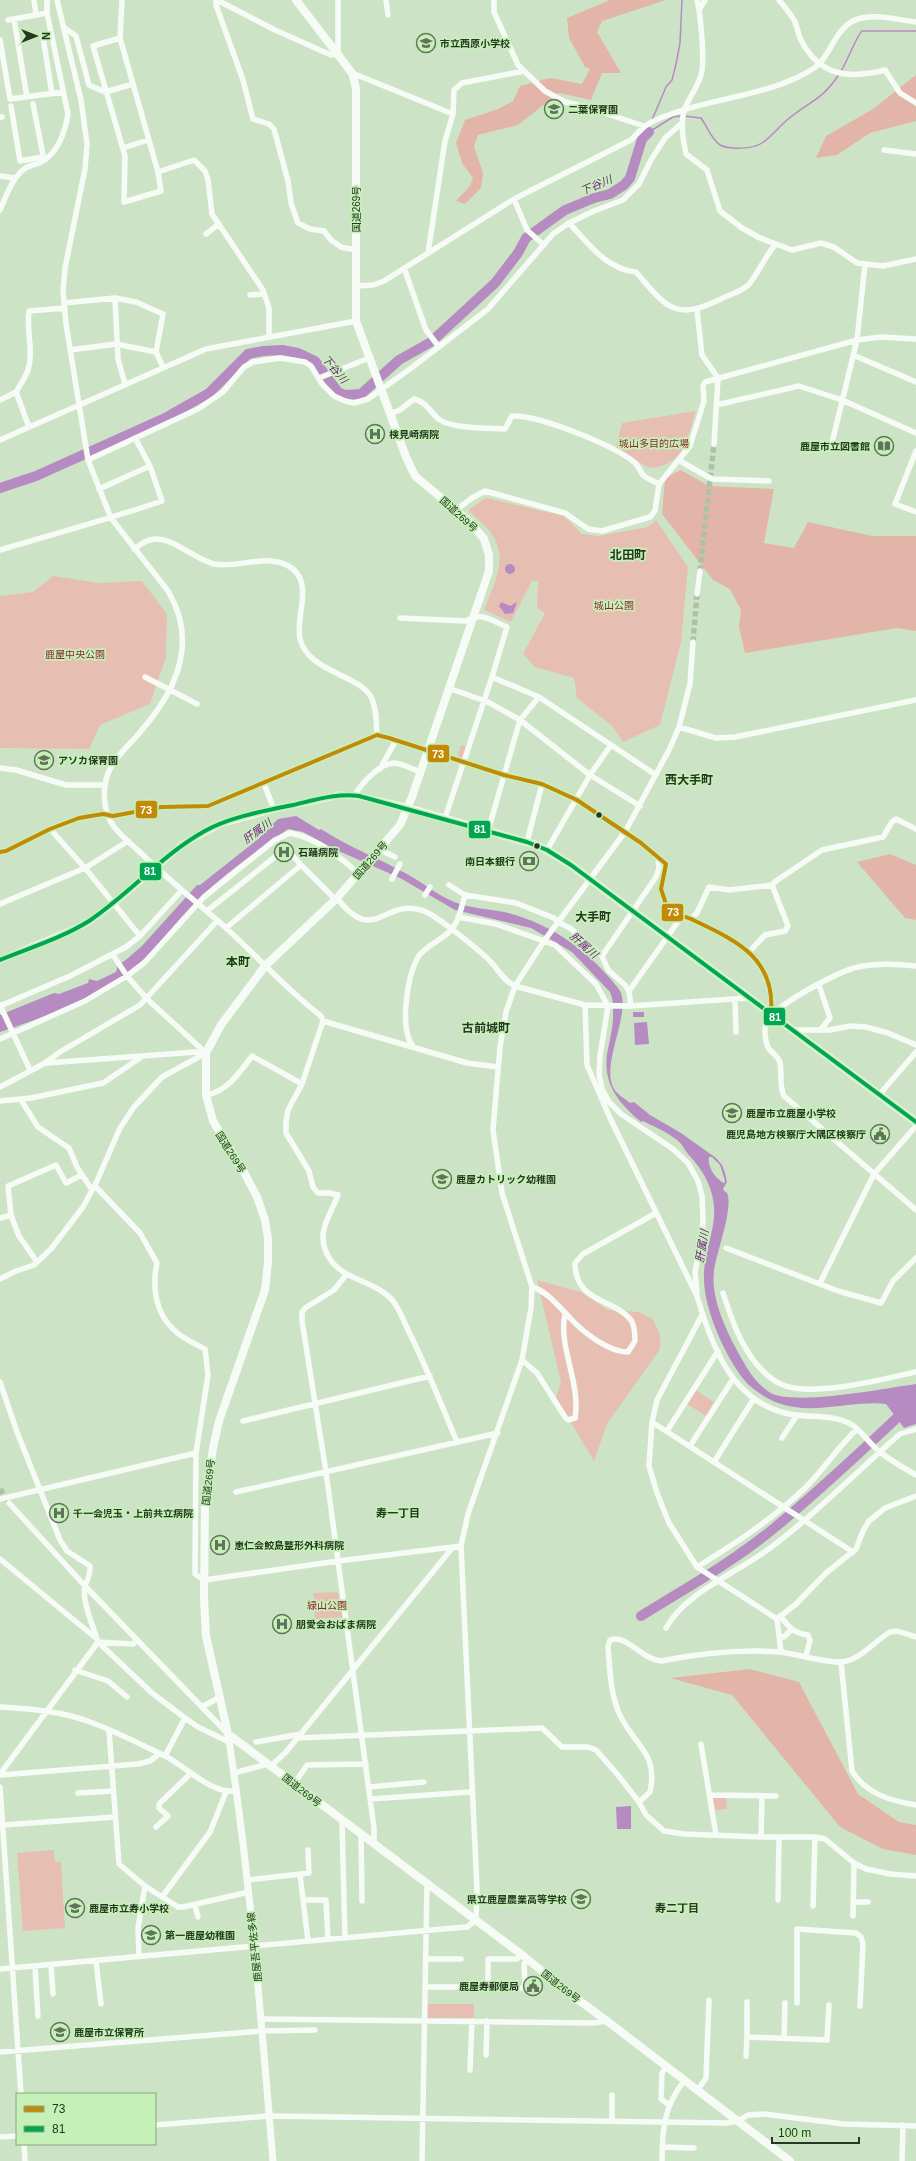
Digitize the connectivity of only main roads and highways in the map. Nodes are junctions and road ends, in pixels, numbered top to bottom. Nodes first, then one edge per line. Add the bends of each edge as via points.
1 (296, 0) edge
2 (408, 808) junction
3 (0, 960) edge
4 (916, 1122) edge
5 (229, 1738) junction
6 (273, 2161) edge
7 (790, 2161) edge

1 - 2 highway, 国道269号 via 352,73 356,92 356,321 415,476 480,534 489,555 489,571 485,585
2 - 3 main road via 355,795 340,794 220,824 183,844 114,903 77,928
2 - 4 highway via 547,850
2 - 5 highway, 国道269号 via 400,825 360,872 265,966 221,1026 206,1053 206,1095 213,1121 257,1197 267,1233 268,1262 265,1290 231,1384 213,1448 205,1501 206,1636
5 - 6 main road, 鹿屋吾平佐多線 via 249,1892
5 - 7 highway, 国道269号 via 270,1765 476,1920

